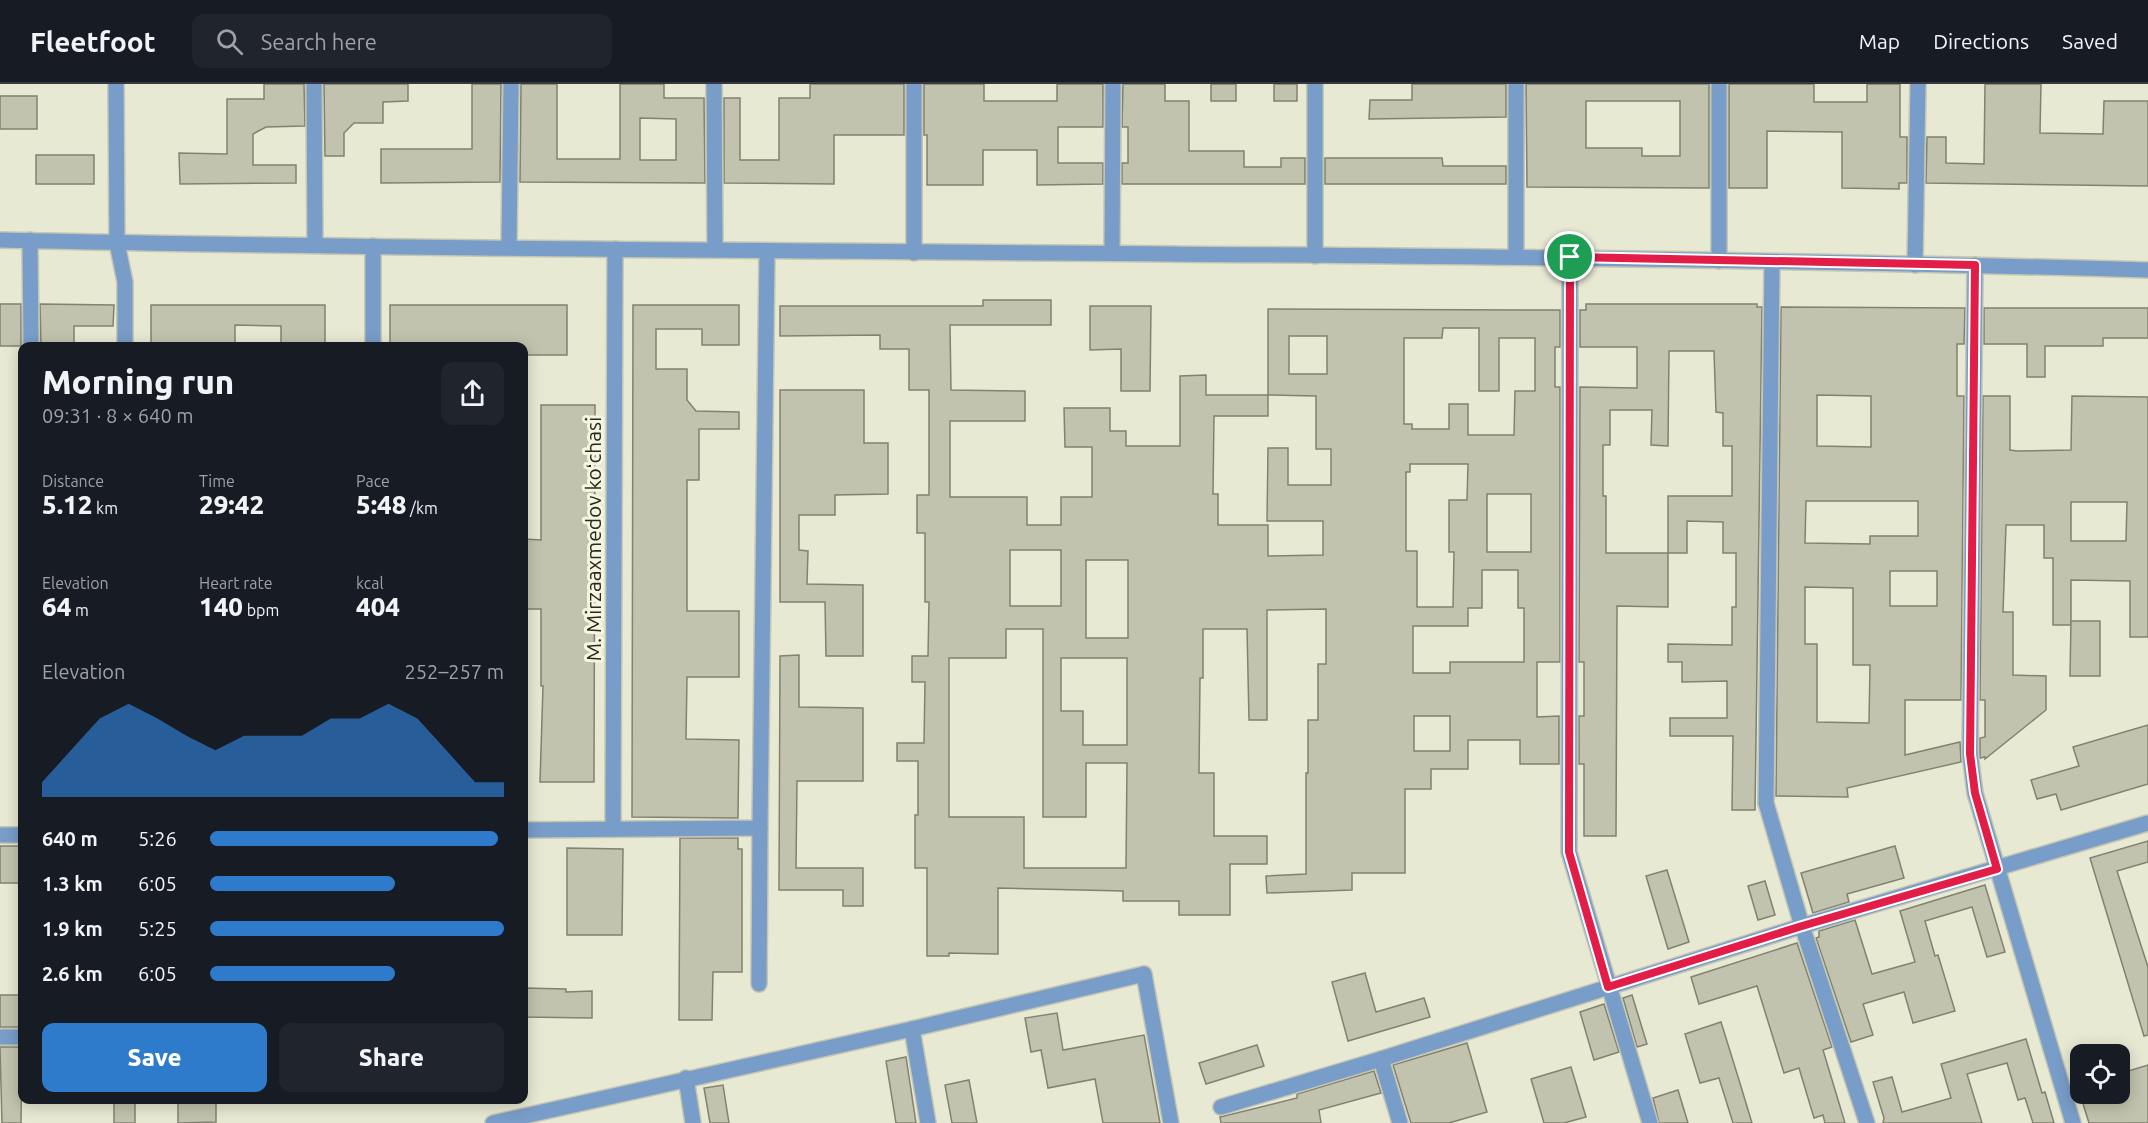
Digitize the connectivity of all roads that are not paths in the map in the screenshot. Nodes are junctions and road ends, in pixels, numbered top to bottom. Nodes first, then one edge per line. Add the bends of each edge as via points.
1 (116, 84) edge
2 (314, 84) edge
3 (511, 84) edge
4 (714, 84) edge
5 (914, 84) edge
6 (1113, 84) edge
7 (1315, 84) edge
8 (1516, 84) edge
9 (1719, 84) edge
10 (1918, 84) edge
11 (0, 240) edge
12 (30, 240) junction
13 (117, 243) junction
14 (315, 244) junction
15 (373, 246) junction
16 (509, 247) junction
17 (615, 249) junction
18 (715, 250) junction
19 (767, 252) junction
20 (914, 253) junction
21 (1112, 253) junction
22 (1315, 256) junction
23 (1516, 257) junction
24 (1570, 257) junction
25 (1719, 261) junction
26 (1772, 262) junction
27 (1915, 264) junction
28 (1975, 265) junction
29 (2148, 270) edge
30 (31, 342) edge
31 (125, 342) edge
32 (373, 342) edge
33 (2148, 823) edge
34 (760, 828) junction
35 (613, 829) junction
36 (528, 830) edge
37 (0, 835) edge
38 (18, 835) edge
39 (1997, 869) junction
40 (1802, 926) junction
41 (759, 984) dead end
42 (1608, 987) junction
43 (912, 1029) junction
44 (0, 1037) edge
45 (18, 1037) edge
46 (1381, 1059) junction
47 (686, 1078) junction
48 (1221, 1107) dead end
49 (494, 1123) edge
50 (693, 1123) edge
51 (928, 1123) edge
52 (1171, 1123) edge
53 (1400, 1123) edge
54 (1650, 1123) edge
55 (1867, 1123) edge
56 (2073, 1123) edge

1 - 13 street
2 - 14 street
3 - 16 street
4 - 18 street
5 - 20 street
6 - 21 street
7 - 22 street
8 - 23 street
9 - 25 street
10 - 27 street
11 - 12 street
12 - 13 street
12 - 30 street
13 - 14 street
13 - 31 street via 125,282
14 - 15 street
15 - 16 street
15 - 32 street
16 - 17 street
17 - 18 street
17 - 35 street, M. Mirzaaxmedov koʻchasi
18 - 19 street
19 - 20 street
19 - 34 street
20 - 21 street
21 - 22 street
22 - 23 street
23 - 24 street
24 - 25 street
24 - 42 street via 1569,852
25 - 26 street
26 - 27 street
26 - 40 street via 1766,803
27 - 28 street
28 - 29 street
28 - 39 street via 1970,754 1975,793
33 - 39 street
34 - 35 street
34 - 41 street
35 - 36 street
37 - 38 street
39 - 40 street
39 - 56 street
40 - 42 street
40 - 55 street
42 - 46 street
42 - 54 street
43 - 47 street
43 - 51 street
43 - 52 street via 1144,974
44 - 45 street
46 - 48 street
46 - 53 street
47 - 49 street
47 - 50 street

